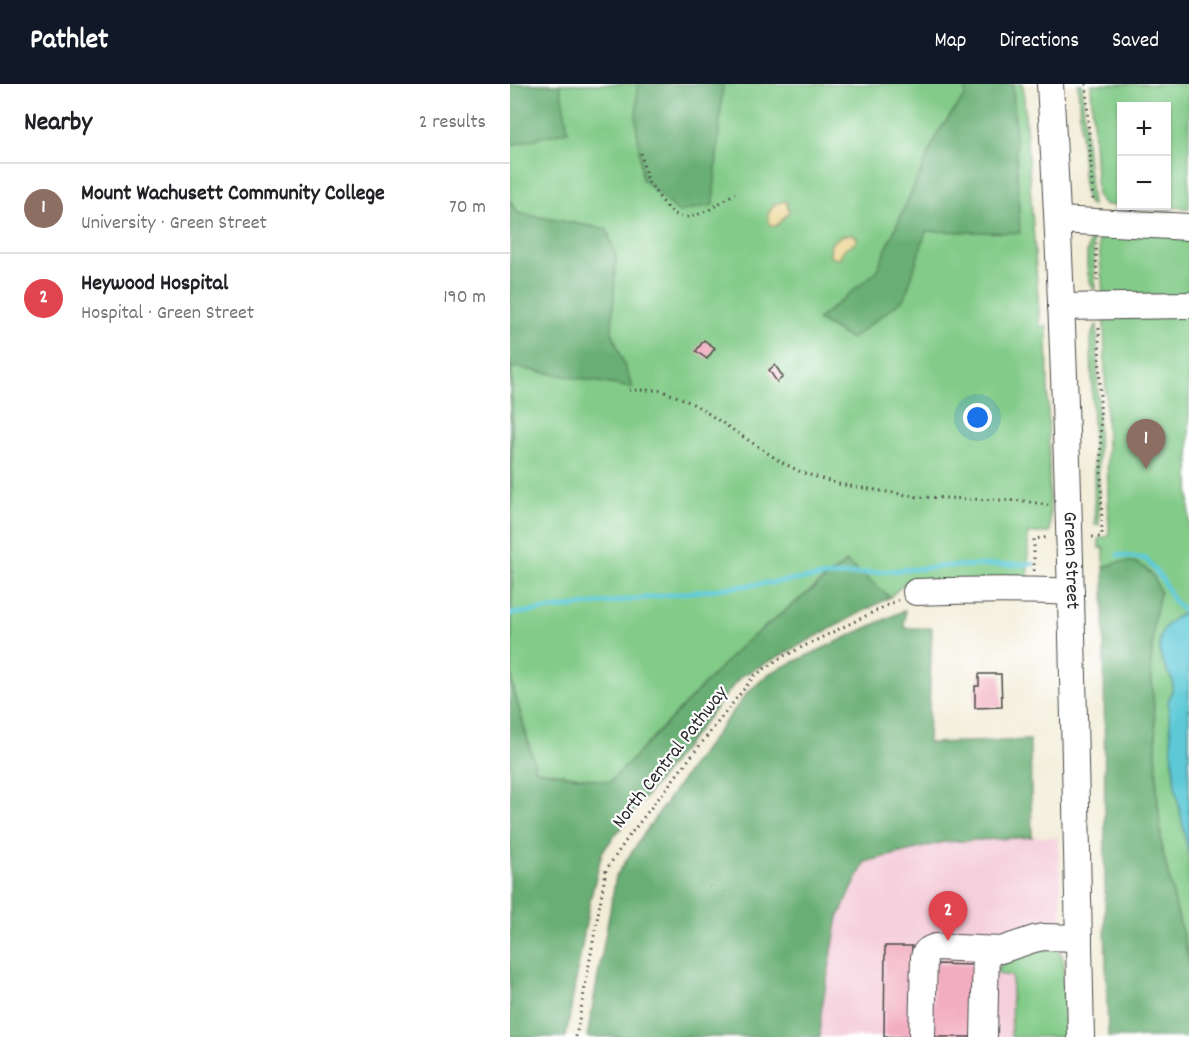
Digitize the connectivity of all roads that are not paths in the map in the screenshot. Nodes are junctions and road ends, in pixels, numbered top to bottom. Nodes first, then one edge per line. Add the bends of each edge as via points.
1 (1050, 84) edge
2 (1058, 220) junction
3 (1189, 227) edge
4 (1189, 305) edge
5 (1061, 307) junction
6 (915, 592) road end
7 (1071, 592) junction
8 (1079, 938) junction
9 (986, 950) junction
10 (922, 1037) edge
11 (984, 1037) edge
12 (1081, 1037) edge

1 - 2 street, Green Street
2 - 3 street
2 - 5 street, Green Street
4 - 5 street
5 - 7 street, Green Street
6 - 7 street
7 - 8 street, Green Street
8 - 9 street via 1043,938 1001,950
8 - 12 street, Green Street
9 - 10 street via 935,947 925,953
9 - 11 street

